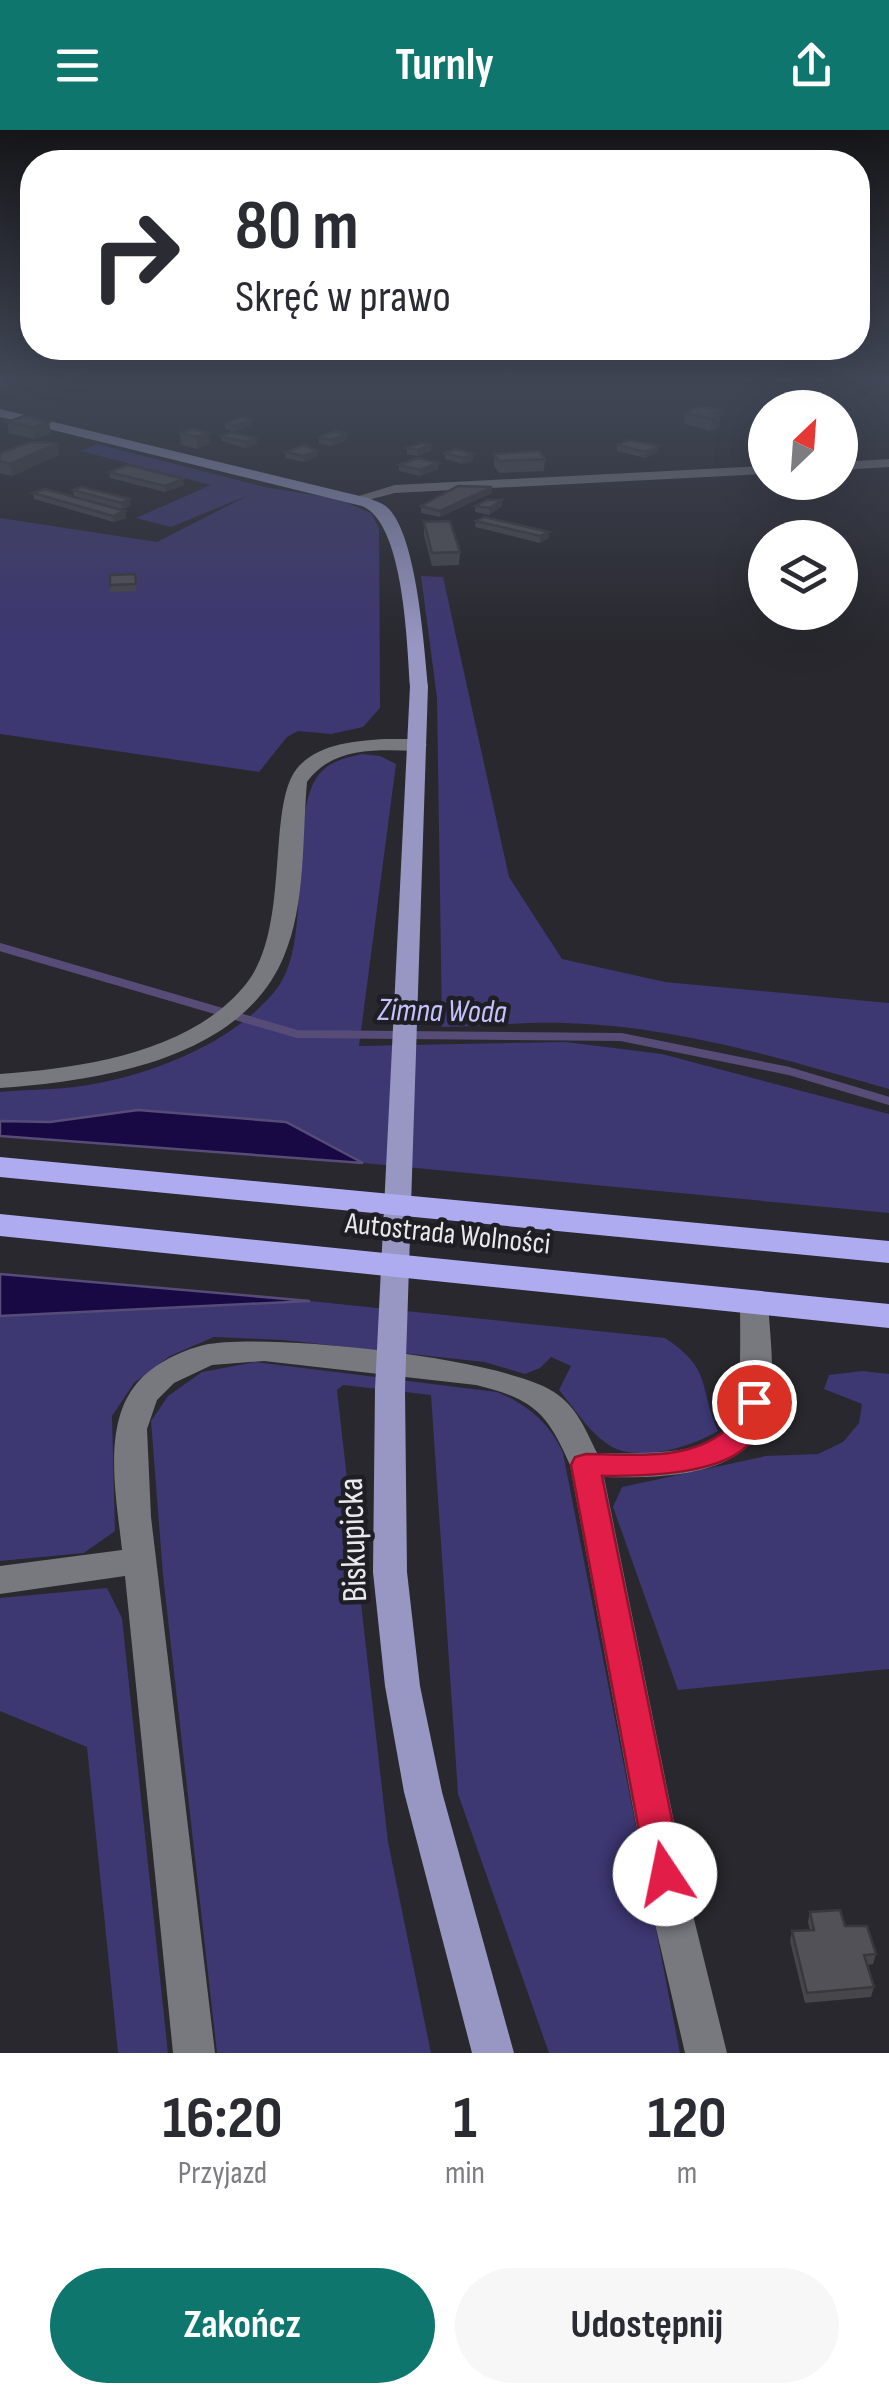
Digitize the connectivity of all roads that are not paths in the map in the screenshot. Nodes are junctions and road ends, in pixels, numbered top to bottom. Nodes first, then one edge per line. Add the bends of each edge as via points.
1 (225, 468) edge
2 (748, 471) edge
3 (356, 499) junction
4 (418, 745) junction
5 (0, 1081) edge
6 (0, 1166) edge
7 (0, 1225) edge
8 (889, 1252) edge
9 (754, 1302) junction
10 (889, 1316) edge
11 (586, 1465) junction
12 (139, 1561) junction
13 (0, 1580) edge
14 (194, 2053) edge
15 (493, 2053) edge
16 (706, 2053) edge

1 - 3 main road
2 - 3 street via 395,490
3 - 4 main road, Biskupicka via 384,512 399,555 416,641
4 - 5 street via 341,750 303,771 279,933 272,961 252,990 192,1036 124,1063
4 - 15 main road, Biskupicka via 390,1389 395,1630 423,1802
6 - 8 highway, Autostrada Wolności
7 - 9 highway, Autostrada Wolności
9 - 10 highway, Autostrada Wolności
9 - 11 street via 754,1402 741,1435 703,1456 665,1465
11 - 12 street via 565,1418 515,1384 264,1352 207,1355 164,1375 144,1395 131,1429
11 - 16 street
12 - 13 street
12 - 14 street

